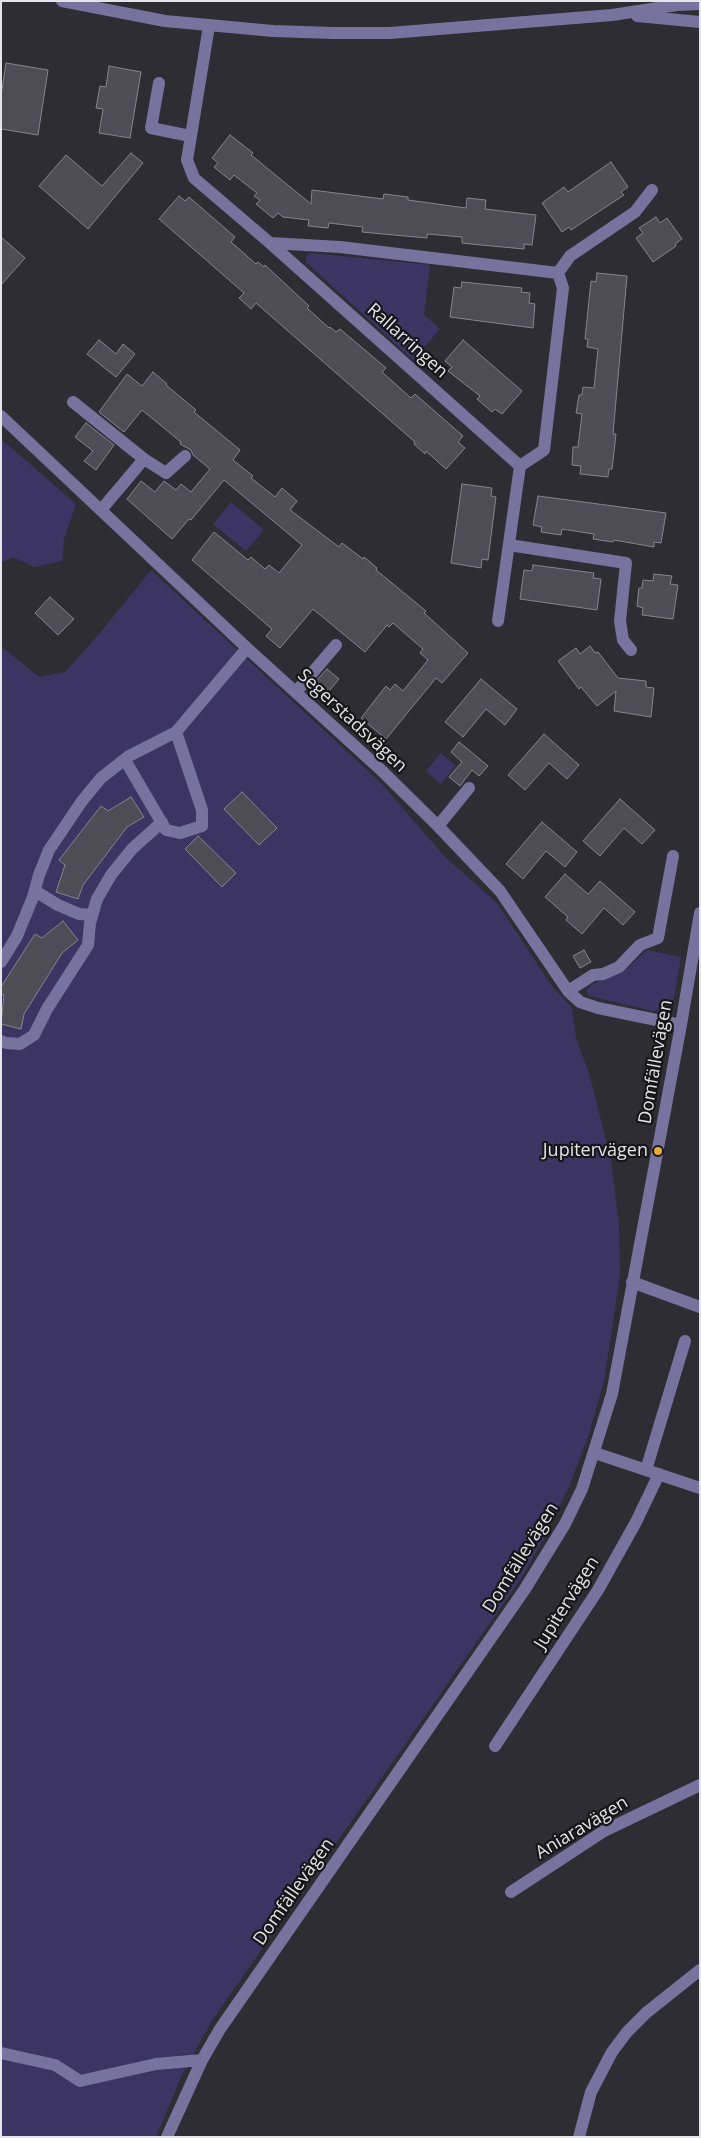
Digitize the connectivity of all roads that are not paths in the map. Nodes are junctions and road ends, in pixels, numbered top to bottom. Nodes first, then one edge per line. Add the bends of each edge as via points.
1 (62, 1) edge
2 (700, 4) edge
3 (612, 15) junction
4 (700, 22) edge
5 (209, 26) junction
6 (159, 83) dead end
7 (190, 136) junction
8 (652, 190) dead end
9 (270, 243) junction
10 (558, 272) junction
11 (73, 402) dead end
12 (1, 416) edge
13 (185, 456) dead end
14 (144, 460) junction
15 (520, 466) junction
16 (101, 510) junction
17 (509, 545) junction
18 (498, 622) dead end
19 (336, 645) dead end
20 (247, 648) junction
21 (631, 650) dead end
22 (296, 692) junction
23 (176, 732) junction
24 (125, 760) junction
25 (469, 788) dead end
26 (162, 822) junction
27 (438, 826) junction
28 (673, 856) dead end
29 (34, 891) junction
30 (700, 913) edge
31 (92, 915) junction
32 (1, 962) edge
33 (568, 991) junction
34 (681, 1025) junction
35 (1, 1041) edge
36 (632, 1282) junction
37 (700, 1307) edge
38 (685, 1341) dead end
39 (595, 1453) junction
40 (646, 1470) junction
41 (659, 1474) junction
42 (700, 1488) edge
43 (495, 1746) dead end
44 (700, 1785) edge
45 (510, 1892) dead end
46 (700, 1970) edge
47 (1, 2053) edge
48 (202, 2060) junction
49 (167, 2137) edge
50 (579, 2137) edge

1 - 5 street via 165,22
2 - 3 street
3 - 4 street
3 - 5 street via 390,32 273,31
5 - 7 street, Rallarringen
6 - 7 street via 151,128
7 - 9 street, Rallarringen via 186,160 194,178
8 - 10 street via 635,212 570,256
9 - 10 street via 349,248
9 - 15 street, Rallarringen
10 - 15 street via 563,288 544,450
11 - 14 street
12 - 16 street, Segerstadsvägen
13 - 14 street via 166,473
14 - 16 street
15 - 17 street
16 - 20 street, Segerstadsvägen
17 - 18 street
17 - 21 street via 626,563 620,621 623,640
19 - 22 street
20 - 22 street, Segerstadsvägen
20 - 23 street
22 - 27 street, Segerstadsvägen
23 - 24 street
23 - 26 street via 202,810 202,826 180,833 166,830
24 - 26 street
24 - 29 street via 101,778 82,801 49,850
25 - 27 street
26 - 31 street via 132,849 111,875
27 - 33 street, Segerstadsvägen via 500,891
28 - 33 street via 658,938 640,945 620,967 593,976
29 - 31 street via 79,914
29 - 32 street via 16,936
30 - 34 street, Domfällevägen
31 - 35 street via 88,945 34,1035 20,1044
33 - 34 street, Segerstadsvägen via 580,1002 598,1008
34 - 36 street, Domfällevägen
36 - 37 street
36 - 39 street, Domfällevägen via 612,1394
38 - 40 street
39 - 40 street
39 - 48 street, Domfällevägen via 565,1524 526,1589 220,2029
40 - 41 street
41 - 42 street
41 - 43 street, Jupitervägen via 598,1590
44 - 45 street, Aniaravägen via 604,1831
46 - 50 street via 646,2013 612,2052 591,2092
47 - 48 street via 56,2065 80,2081 156,2064
48 - 49 street, Domfällevägen

